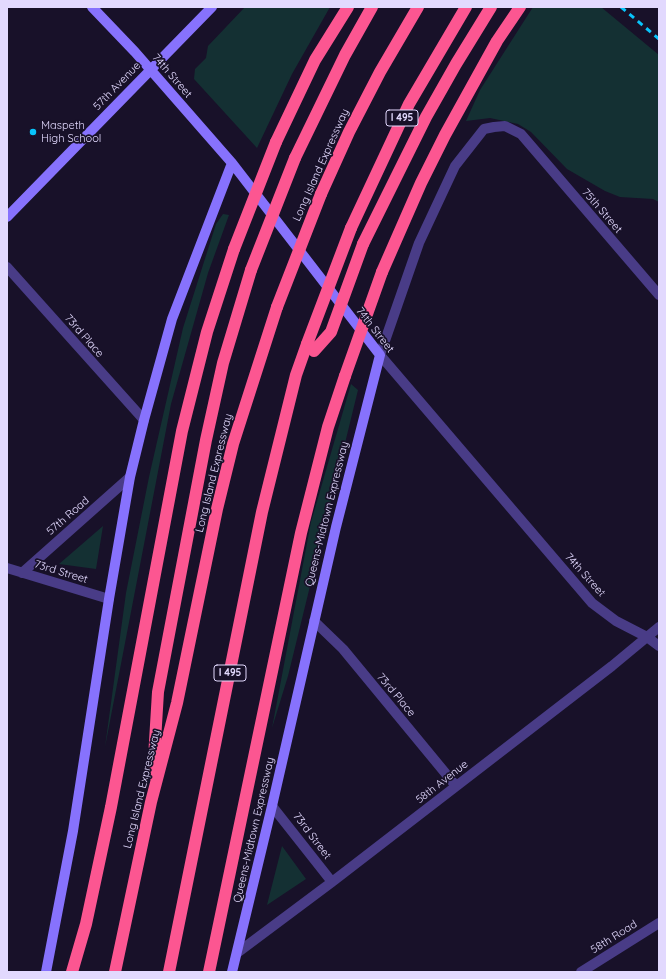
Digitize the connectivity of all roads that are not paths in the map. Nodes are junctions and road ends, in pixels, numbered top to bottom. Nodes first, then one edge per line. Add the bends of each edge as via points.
1 (92, 7) edge
2 (212, 7) edge
3 (348, 7) edge
4 (372, 7) edge
5 (418, 7) edge
6 (491, 7) edge
7 (520, 7) edge
8 (464, 10) edge
9 (151, 70) junction
10 (528, 142) joint
11 (232, 163) junction
12 (7, 217) edge
13 (7, 267) edge
14 (659, 295) edge
15 (311, 348) junction
16 (380, 355) junction
17 (144, 420) junction
18 (130, 477) junction
19 (7, 568) edge
20 (22, 573) junction
21 (109, 599) junction
22 (314, 621) junction
23 (659, 627) edge
24 (647, 637) junction
25 (659, 646) edge
26 (456, 786) junction
27 (151, 802) junction
28 (272, 806) junction
29 (332, 882) junction
30 (659, 923) edge
31 (237, 953) junction
32 (46, 972) edge
33 (72, 972) edge
34 (115, 972) edge
35 (169, 972) edge
36 (209, 972) edge
37 (232, 972) edge
38 (582, 972) edge

1 - 9 street, 74th Street
2 - 9 street, 57th Avenue
3 - 33 highway, bridge via 315,60 276,142 234,249 207,332 182,431 111,807
4 - 27 highway, bridge via 345,55 295,158 251,270 223,363 158,692
5 - 27 highway, Long Island Expressway, bridge via 356,118 321,194 277,307 233,444 177,703
6 - 15 highway, bridge via 426,117 363,244 331,332
7 - 36 highway, bridge via 497,41 421,183 382,272 328,427 300,534
8 - 15 highway, I 495, bridge via 409,104 351,228
9 - 11 street, 74th Street
9 - 12 street, 57th Avenue
10 - 14 street, 75th Street
10 - 16 street, Queens-Midtown Expressway via 521,134 505,126 484,129 455,166 419,243
11 - 16 street, 74th Street
11 - 17 street via 172,319
13 - 17 street, 73rd Place
15 - 35 highway, I 495 via 296,375 262,512
16 - 22 street, Queens-Midtown Expressway
16 - 24 street, 74th Street via 592,603 616,621
17 - 18 street
18 - 20 street, 57th Road
18 - 21 street
19 - 20 street, 73rd Street
20 - 21 street, 73rd Street
21 - 32 street via 73,831
22 - 26 street, 73rd Place via 343,649
22 - 28 street, Queens-Midtown Expressway
23 - 24 street, 58th Avenue
24 - 25 street, 74th Street
24 - 26 street, 58th Avenue
26 - 29 street, 58th Avenue
27 - 34 highway, Long Island Expressway
28 - 29 street, 73rd Street
28 - 31 street, Queens-Midtown Expressway
29 - 31 street, 58th Avenue
30 - 38 street, 58th Road
31 - 37 street, Queens-Midtown Expressway

